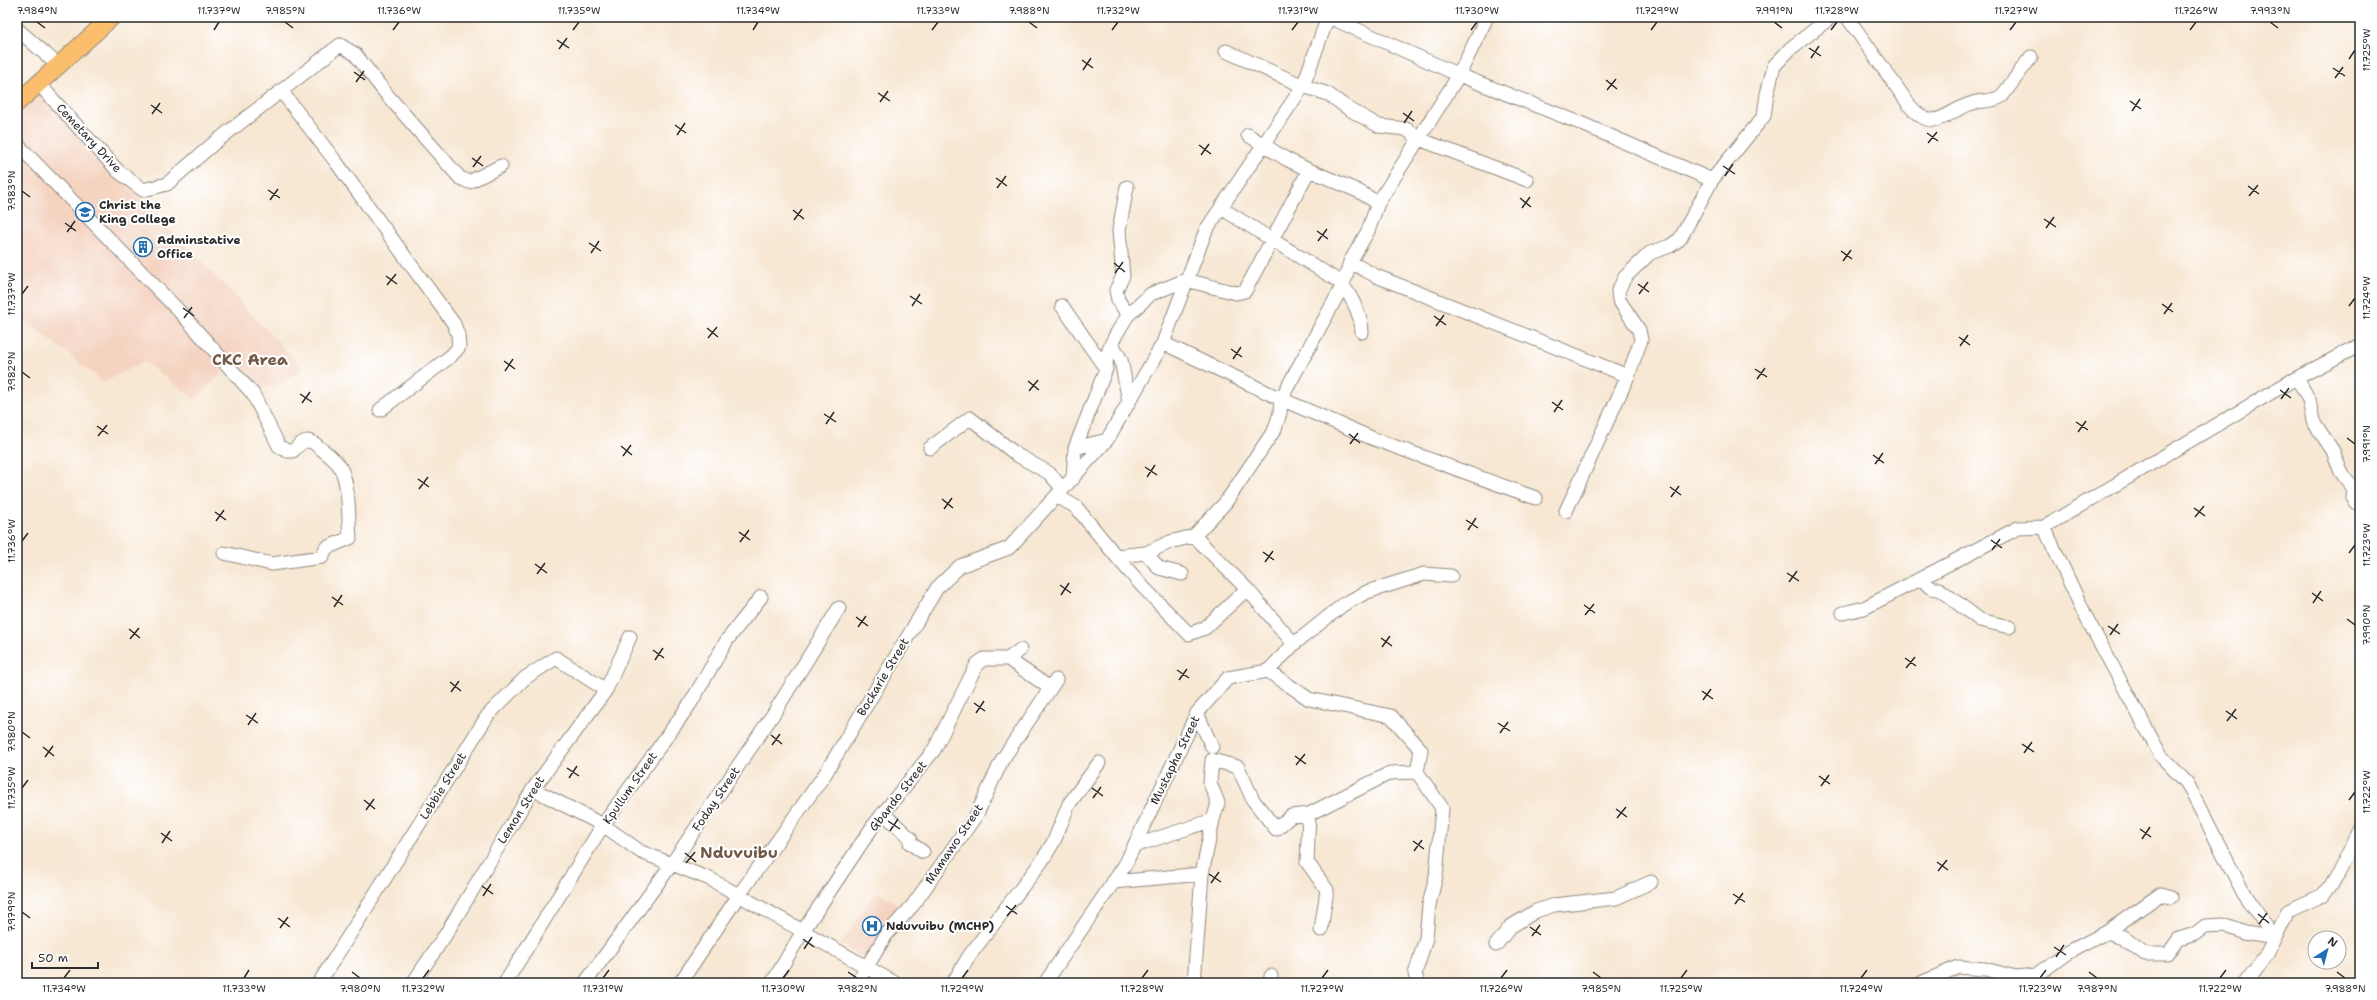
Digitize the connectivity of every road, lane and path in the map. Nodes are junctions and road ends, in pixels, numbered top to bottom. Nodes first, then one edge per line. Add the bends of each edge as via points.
1 (112, 17) edge
2 (1329, 17) edge
3 (1487, 17) edge
4 (1831, 17) edge
5 (1847, 17) edge
6 (17, 29) edge
7 (1226, 51) dead end
8 (2031, 57) dead end
9 (58, 65) junction
10 (1459, 75) junction
11 (38, 83) junction
12 (1303, 86) junction
13 (282, 92) junction
14 (17, 103) edge
15 (1248, 135) dead end
16 (1419, 139) junction
17 (17, 144) edge
18 (1264, 146) junction
19 (17, 153) edge
20 (31, 158) junction
21 (501, 166) dead end
22 (1309, 170) junction
23 (1527, 180) dead end
24 (1712, 180) junction
25 (1127, 188) dead end
26 (1378, 203) junction
27 (1221, 208) junction
28 (1272, 239) junction
29 (1350, 262) junction
30 (1186, 280) junction
31 (1343, 285) junction
32 (1062, 306) dead end
33 (1128, 315) junction
34 (1362, 332) dead end
35 (1163, 343) junction
36 (1112, 344) junction
37 (2360, 345) edge
38 (1106, 369) junction
39 (1628, 376) junction
40 (2297, 378) junction
41 (1281, 399) junction
42 (1129, 402) junction
43 (380, 410) dead end
44 (1107, 440) junction
45 (930, 448) dead end
46 (1075, 448) junction
47 (1073, 479) junction
48 (1060, 492) junction
49 (1536, 498) dead end
50 (2360, 505) edge
51 (1566, 511) dead end
52 (2044, 527) junction
53 (1194, 536) junction
54 (224, 553) dead end
55 (1146, 553) junction
56 (1116, 556) junction
57 (1182, 574) dead end
58 (1451, 576) dead end
59 (1922, 578) junction
60 (1247, 589) junction
61 (761, 597) dead end
62 (839, 608) dead end
63 (1843, 613) dead end
64 (2009, 627) dead end
65 (630, 637) dead end
66 (1294, 644) junction
67 (1020, 650) dead end
68 (1008, 659) junction
69 (1268, 672) junction
70 (606, 690) junction
71 (1197, 712) junction
72 (1212, 747) dead end
73 (1099, 763) dead end
74 (1417, 772) junction
75 (533, 789) junction
76 (883, 813) junction
77 (1309, 814) junction
78 (1213, 820) junction
79 (603, 825) junction
80 (2360, 830) edge
81 (1134, 846) junction
82 (923, 852) dead end
83 (2360, 855) edge
84 (2346, 859) junction
85 (671, 865) junction
86 (1202, 874) junction
87 (1113, 882) junction
88 (1651, 882) dead end
89 (739, 895) junction
90 (2171, 897) dead end
91 (1322, 930) dead end
92 (804, 931) junction
93 (2107, 932) junction
94 (2275, 938) junction
95 (1496, 945) dead end
96 (867, 966) junction
97 (319, 983) edge
98 (413, 983) edge
99 (505, 983) edge
100 (585, 983) edge
101 (680, 983) edge
102 (772, 983) edge
103 (857, 983) edge
104 (895, 983) edge
105 (953, 983) edge
106 (1045, 983) edge
107 (1194, 983) edge
108 (1418, 983) edge
109 (1921, 983) edge
110 (2245, 983) edge

1 - 9 main road
2 - 10 street
2 - 12 street, Bockarie Street
3 - 10 street
4 - 24 street via 1791,48 1774,66 1764,116
5 - 8 street via 1910,106 1917,114 1927,118 1945,118 1966,105 1996,100 2002,96
6 - 9 street
7 - 12 street
9 - 11 main road
10 - 16 street
10 - 24 street via 1580,123
11 - 13 street, Cemetary Drive via 118,171 143,190 167,184 213,144
11 - 14 main road
12 - 16 street via 1328,94 1380,126 1406,129
12 - 18 street, Bockarie Street
13 - 21 street via 340,45 356,54 388,96 460,178 469,182
13 - 43 street via 454,324 458,335 458,347 451,356
15 - 18 street
16 - 23 street
16 - 26 street
17 - 20 street
18 - 22 street
18 - 27 street, Bockarie Street
19 - 20 street
20 - 54 street via 181,313 253,394 279,446 292,451 302,440 307,439 340,466 350,538 326,548 322,557 272,564
22 - 26 street via 1358,191
22 - 28 street
24 - 39 street via 1680,239 1670,246 1650,253 1626,277 1618,291 1619,300 1639,330 1641,340
25 - 33 street via 1119,230 1123,276 1116,290 1118,300
26 - 29 street via 1368,231
27 - 28 street
27 - 30 street, Bockarie Street via 1206,230
28 - 30 street via 1245,291 1236,294
28 - 31 street
29 - 31 street
29 - 39 street via 1376,276
30 - 33 street via 1151,294
30 - 35 street, Bockarie Street
31 - 34 street via 1348,289 1362,325
31 - 41 street
32 - 38 street
33 - 36 street
35 - 41 street
35 - 42 street, Bockarie Street
36 - 38 street via 1105,360
36 - 42 street via 1122,360
37 - 40 street
38 - 46 street
39 - 51 street
40 - 50 street via 2309,400 2312,421 2334,451 2341,472 2354,489 2353,498
40 - 52 street
41 - 49 street via 1374,439
41 - 53 street via 1275,429 1226,502
42 - 44 street, Bockarie Street
44 - 46 street
44 - 47 street, Bockarie Street
45 - 48 street via 970,418 1017,455 1049,473
46 - 47 street
47 - 48 street, Bockarie Street
48 - 56 street via 1076,507
48 - 89 street, Bockarie Street via 1009,548 960,566 937,588 825,774
52 - 59 street via 2018,528
52 - 94 street via 2086,617 2161,756 2187,783 2244,896
53 - 55 street via 1170,542
53 - 60 street
55 - 56 street
55 - 57 street via 1159,568
56 - 60 street via 1143,588 1189,634 1205,628
58 - 66 street via 1424,574 1367,592 1344,604
59 - 63 street via 1864,608
59 - 64 street via 1927,585 1939,589 1980,620
60 - 66 street
61 - 79 street, Kpullum Street via 727,640 690,704
62 - 85 street, Foday Street via 774,713
65 - 70 street, Lemon Street
66 - 69 street
67 - 68 street
68 - 76 street, Gbando Street via 984,659 977,664 934,750
68 - 96 street, Mamawo Street via 1053,684 1002,760 977,814 914,904 886,935
69 - 71 street, Mustapha Street via 1228,678
69 - 74 street via 1309,699 1392,716 1421,750
70 - 75 street, Lemon Street
70 - 97 street, Lebbie Street via 556,658 525,678 488,715
71 - 72 street
71 - 81 street, Mustapha Street
73 - 105 street via 1069,804 1054,841 1042,861 969,956
74 - 77 street via 1390,773
74 - 108 street via 1442,808 1436,876 1429,905 1426,938 1415,974
75 - 79 street
75 - 98 street, Lemon Street via 446,934
76 - 82 street via 910,838 910,843
76 - 92 street, Gbando Street
77 - 78 street via 1292,816 1276,829 1253,800 1238,767 1212,760 1210,783 1218,803
77 - 91 street via 1308,862 1328,890
78 - 81 street
78 - 86 street
79 - 85 street via 641,852
79 - 99 street, Kpullum Street
80 - 84 street
81 - 87 street, Mustapha Street
83 - 84 street
84 - 94 street via 2323,895 2288,911
85 - 89 street via 710,878
85 - 100 street, Foday Street
86 - 87 street
86 - 107 street
87 - 106 street, Mustapha Street
88 - 95 street via 1616,898 1554,905 1536,911 1510,927
89 - 92 street
89 - 101 street, Bockarie Street
90 - 93 street via 2161,894 2154,897 2139,911
92 - 96 street
92 - 102 street, Gbando Street
93 - 94 street via 2123,937 2145,954 2168,954 2179,939 2195,934 2205,926 2224,925 2245,933
93 - 109 street via 2067,953 2037,975 2015,977 1985,969 1958,967
94 - 110 street via 2267,954
96 - 103 street, Mamawo Street
96 - 104 street

